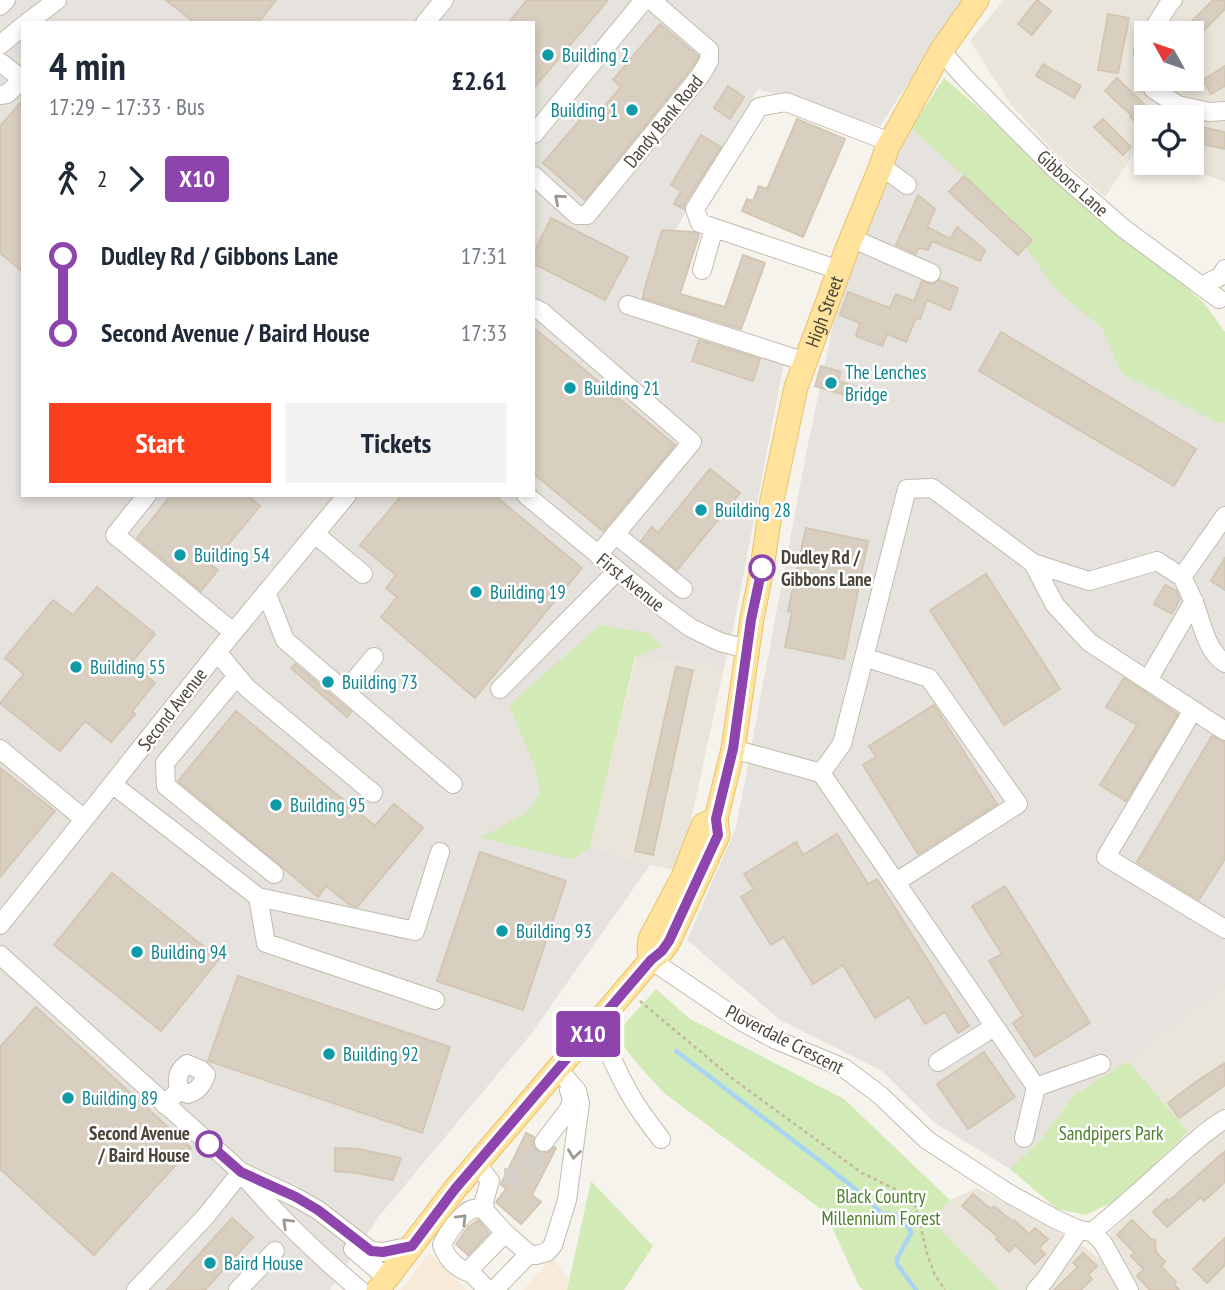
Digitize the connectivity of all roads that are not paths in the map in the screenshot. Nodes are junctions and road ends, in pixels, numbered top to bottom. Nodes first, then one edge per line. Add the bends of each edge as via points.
1 (6, 0) edge
2 (444, 0) edge
3 (644, 0) edge
4 (652, 0) edge
5 (977, 0) edge
6 (1169, 1) edge
7 (51, 2) edge
8 (0, 6) edge
9 (29, 21) edge
10 (427, 21) edge
11 (1158, 21) edge
12 (21, 28) edge
13 (0, 45) edge
14 (941, 51) junction
15 (0, 62) edge
16 (21, 79) edge
17 (21, 81) edge
18 (1156, 91) edge
19 (0, 95) edge
20 (1225, 111) edge
21 (535, 133) edge
22 (890, 142) junction
23 (881, 166) junction
24 (535, 177) edge
25 (907, 185) dead end
26 (714, 228) junction
27 (851, 238) junction
28 (1225, 269) edge
29 (702, 270) dead end
30 (839, 270) junction
31 (931, 273) dead end
32 (1202, 286) junction
33 (1219, 299) dead end
34 (628, 305) dead end
35 (535, 308) edge
36 (806, 362) junction
37 (145, 497) edge
38 (345, 497) edge
39 (528, 497) edge
40 (1225, 516) edge
41 (314, 534) junction
42 (615, 534) junction
43 (598, 555) junction
44 (1033, 563) junction
45 (617, 571) junction
46 (363, 574) dead end
47 (1182, 577) junction
48 (683, 589) dead end
49 (266, 592) junction
50 (1194, 601) junction
51 (233, 632) junction
52 (747, 649) junction
53 (217, 652) junction
54 (374, 657) dead end
55 (864, 657) junction
56 (1225, 663) edge
57 (237, 676) junction
58 (1148, 680) junction
59 (500, 689) dead end
60 (346, 691) junction
61 (1193, 710) junction
62 (1225, 731) edge
63 (733, 749) junction
64 (0, 750) edge
65 (821, 773) junction
66 (112, 784) junction
67 (453, 784) dead end
68 (373, 793) dead end
69 (85, 819) junction
70 (440, 852) dead end
71 (274, 874) dead end
72 (896, 882) junction
73 (258, 897) junction
74 (0, 925) edge
75 (1225, 929) edge
76 (0, 955) edge
77 (651, 960) junction
78 (435, 1000) dead end
79 (596, 1025) junction
80 (995, 1027) junction
81 (939, 1062) dead end
82 (1101, 1064) dead end
83 (565, 1076) junction
84 (1036, 1087) junction
85 (179, 1090) dead end
86 (166, 1105) junction
87 (1225, 1119) edge
88 (1024, 1138) dead end
89 (661, 1139) dead end
90 (544, 1142) tunnel mouth
91 (241, 1172) junction
92 (490, 1174) junction
93 (296, 1197) junction
94 (485, 1209) junction
95 (1085, 1231) junction
96 (505, 1233) junction
97 (412, 1246) junction
98 (275, 1251) dead end
99 (529, 1254) junction
100 (337, 1270) junction
101 (471, 1273) junction
102 (382, 1284) edge
103 (136, 1290) edge
104 (238, 1290) edge
105 (344, 1290) edge
106 (360, 1290) edge
107 (488, 1290) edge
108 (494, 1290) edge
109 (1036, 1290) edge
110 (1129, 1290) edge

1 - 8 street
2 - 10 street
3 - 21 street
4 -> 24 street, Dandy Bank Road via 709,50 701,76 587,215 577,215
5 - 14 main road, High Street
6 - 11 street
7 - 9 street
12 - 13 street
14 - 22 main road, High Street
14 - 32 street, Gibbons Lane via 1054,168 1123,228
15 - 16 street
17 - 19 street
18 - 20 street via 1178,105
22 - 23 main road, High Street
22 - 26 street via 786,102 759,107 695,209 699,223
23 - 25 street
23 - 27 main road, High Street
26 - 29 street
26 - 30 street
27 - 30 main road, High Street
27 - 31 street
28 - 32 street
30 - 36 main road, High Street
32 - 33 street, Gibbons Lane
34 - 36 street
35 - 42 street via 692,442
36 - 52 main road, High Street via 796,387 772,500
37 - 51 street via 115,535
38 - 41 street, Second Avenue
39 - 43 street, First Avenue
40 - 47 street
41 - 46 street
41 - 49 street, Second Avenue
42 - 43 street
42 - 48 street
43 - 45 street, First Avenue
44 - 47 street via 1089,581 1157,561
44 - 55 street via 932,488 907,489
44 - 58 street via 1055,604 1089,642
45 - 52 street, First Avenue via 691,628
45 - 59 street
47 - 50 street
49 - 51 street, Second Avenue
49 - 60 street via 285,640
50 - 56 street via 1210,646
50 - 58 street
51 - 53 street, Second Avenue
52 - 63 main road, High Street
53 - 57 street
53 - 66 street, Second Avenue
54 - 60 street
55 - 65 street via 842,744
55 - 72 street via 929,678 1018,804
57 - 68 street
57 - 71 street via 165,763 166,786
58 - 61 street
60 - 67 street
61 - 62 street
61 - 75 street via 1106,857
63 - 65 street
63 - 77 main road, High Street via 716,819 718,835 669,941
64 - 69 street
65 - 72 street
66 - 69 street, Second Avenue
66 - 73 street
69 - 74 street, Second Avenue
70 - 73 street via 415,931
72 - 80 street
73 - 78 street via 266,943
76 - 86 street
77 - 79 main road, High Street
77 - 95 street, Ploverdale Crescent via 741,1021 844,1068 927,1140 1033,1209
79 - 83 main road, High Street
79 - 89 street via 628,1092
80 - 81 street
80 - 84 street
82 - 84 street
83 - 90 street via 572,1099 569,1109
83 - 92 main road, High Street
83 -> 99 street via 580,1103 567,1200 553,1245 547,1252
84 - 88 street
85 - 86 street
86 - 91 street
87 - 95 street via 1125,1205
91 - 93 street
100 -> 91 street
91 - 103 street
92 - 94 street
92 - 97 main road, High Street via 455,1189
93 - 97 street via 371,1251
93 - 102 street
94 - 96 street
101 -> 94 street via 460,1269 442,1245 465,1213
95 - 109 street
95 - 110 street, Ploverdale Crescent via 1103,1243
96 - 99 street
96 - 101 street via 474,1264
97 - 102 main road, High Street
98 - 104 street
99 - 108 street
100 - 105 street
100 - 106 street
101 - 107 street

